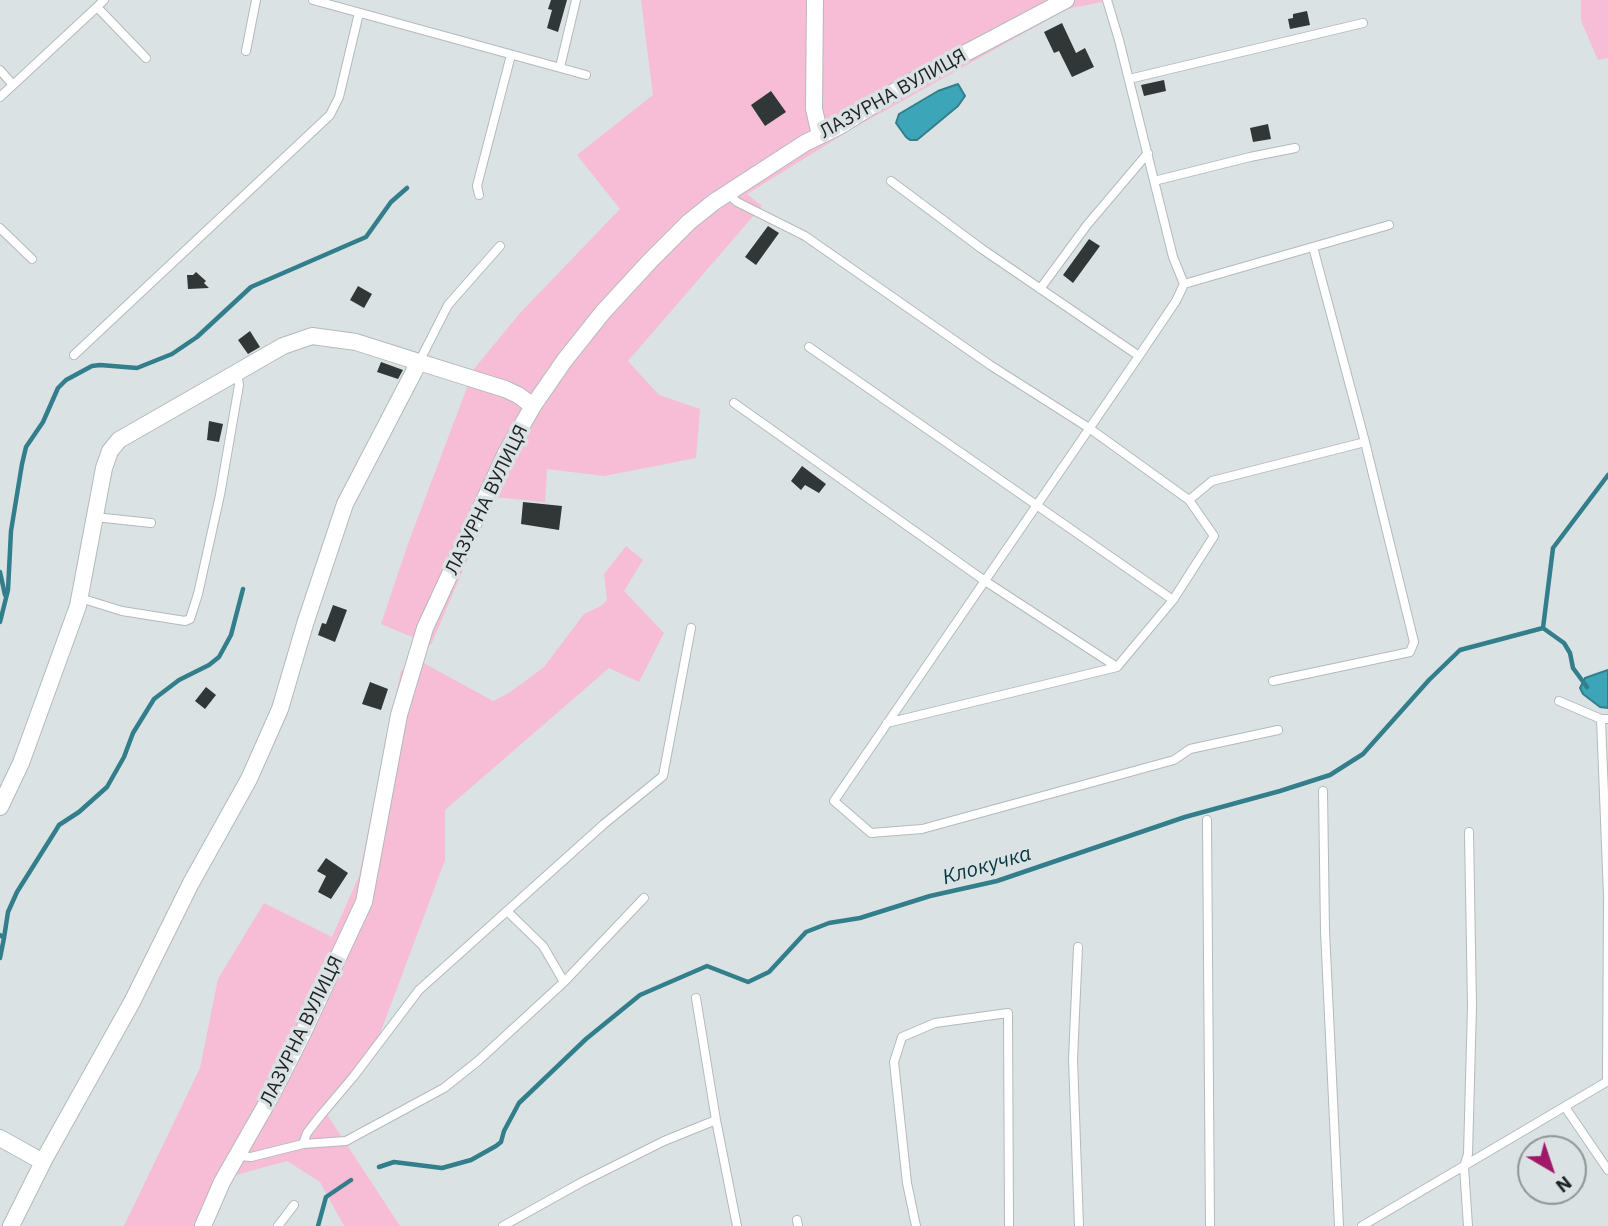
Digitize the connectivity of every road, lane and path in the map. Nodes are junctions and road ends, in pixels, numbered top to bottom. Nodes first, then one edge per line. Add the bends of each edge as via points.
1 (104, 0) edge
2 (256, 0) edge
3 (313, 0) edge
4 (576, 0) edge
5 (815, 0) edge
6 (1066, 0) edge
7 (1107, 0) edge
8 (97, 7) junction
9 (359, 13) junction
10 (1363, 23) dead end
11 (246, 51) dead end
12 (511, 55) junction
13 (146, 58) dead end
14 (560, 67) junction
15 (0, 70) edge
16 (586, 75) dead end
17 (1129, 79) junction
18 (13, 85) junction
19 (0, 97) edge
20 (820, 135) junction
21 (1295, 148) dead end
22 (1148, 153) junction
23 (891, 181) dead end
24 (1154, 181) junction
25 (727, 193) junction
26 (480, 195) dead end
27 (1389, 225) dead end
28 (0, 228) edge
29 (500, 246) dead end
30 (1312, 247) junction
31 (32, 259) dead end
32 (1184, 284) junction
33 (1040, 289) junction
34 (809, 346) dead end
35 (74, 355) dead end
36 (1139, 356) junction
37 (419, 362) junction
38 (237, 372) junction
39 (734, 403) dead end
40 (533, 406) junction
41 (1089, 428) junction
42 (1365, 442) junction
43 (1189, 500) junction
44 (1036, 506) junction
45 (95, 517) junction
46 (151, 523) dead end
47 (985, 581) junction
48 (80, 598) junction
49 (1173, 600) junction
50 (691, 628) dead end
51 (1118, 667) junction
52 (1273, 681) dead end
53 (1559, 701) dead end
54 (1605, 719) edge
55 (887, 723) junction
56 (1278, 730) dead end
57 (1323, 791) dead end
58 (0, 807) edge
59 (1208, 820) dead end
60 (1469, 832) dead end
61 (1608, 897) edge
62 (644, 898) dead end
63 (508, 912) junction
64 (1078, 947) dead end
65 (564, 982) junction
66 (696, 998) dead end
67 (1608, 1082) edge
68 (1565, 1107) junction
69 (716, 1120) junction
70 (0, 1138) edge
71 (303, 1144) junction
72 (237, 1156) junction
73 (43, 1162) junction
74 (1464, 1167) junction
75 (1608, 1170) edge
76 (293, 1205) dead end
77 (11, 1226) edge
78 (203, 1226) edge
79 (278, 1226) edge
80 (503, 1226) edge
81 (737, 1226) edge
82 (916, 1226) edge
83 (1009, 1226) edge
84 (1079, 1226) edge
85 (1210, 1226) edge
86 (1339, 1226) edge
87 (1362, 1226) edge
88 (1468, 1226) edge

1 - 8 lane
2 - 11 lane
3 - 9 lane
4 - 14 lane
5 - 20 street via 813,100
6 - 20 street, ЛАЗУРНА ВУЛИЦЯ
7 - 17 lane
8 - 13 lane
8 - 18 lane
9 - 12 lane
9 - 35 lane via 339,97 330,114
10 - 17 lane
12 - 14 lane
12 - 26 lane via 477,186
14 - 16 lane
15 - 18 lane
17 - 22 lane
18 - 19 lane
20 - 25 street, ЛАЗУРНА ВУЛИЦЯ
21 - 24 lane
22 - 24 lane
22 - 33 lane
23 - 33 lane
24 - 32 lane
25 - 40 street, ЛАЗУРНА ВУЛИЦЯ via 700,212 603,312
25 - 41 lane via 804,236
27 - 30 lane
28 - 31 lane
29 - 37 lane via 448,305
30 - 32 lane
30 - 42 lane
32 - 36 lane
33 - 36 lane
34 - 44 lane
36 - 41 lane
37 - 38 street via 356,342 312,336 295,340
37 - 40 street via 505,389
37 - 73 street via 345,504 279,709 255,766
38 - 45 street via 116,443 106,459
38 - 48 lane via 239,386 220,495 190,619 122,611
39 - 47 lane
40 - 72 street, ЛАЗУРНА ВУЛИЦЯ via 506,453 420,642 395,732 364,902 301,1037
41 - 43 lane
41 - 44 lane
42 - 43 lane via 1212,481
42 - 52 lane via 1414,642 1410,652
43 - 49 lane via 1214,536
44 - 47 lane
44 - 49 lane
45 - 46 lane
45 - 48 street
47 - 51 lane
47 - 55 lane
48 - 58 street
49 - 51 lane
50 - 63 lane via 663,775
51 - 55 lane
53 - 54 lane
54 - 61 lane
55 - 56 lane via 834,801 871,834 922,829 1174,760 1190,749
57 - 86 lane
59 - 85 lane
60 - 74 lane via 1472,1006
61 - 67 lane
62 - 65 lane
63 - 65 lane via 543,946
63 - 71 lane via 419,990
64 - 84 lane via 1073,1059
65 - 71 lane via 444,1088 346,1141
66 - 69 lane
67 - 68 lane
68 - 74 lane
68 - 75 lane
69 - 80 lane via 652,1146
69 - 81 lane
70 - 73 street
71 - 72 lane
72 - 78 street, ЛАЗУРНА ВУЛИЦЯ
73 - 77 street
74 - 87 lane
74 - 88 lane
76 - 79 lane
82 - 83 lane via 894,1062 902,1037 935,1023 1008,1013

